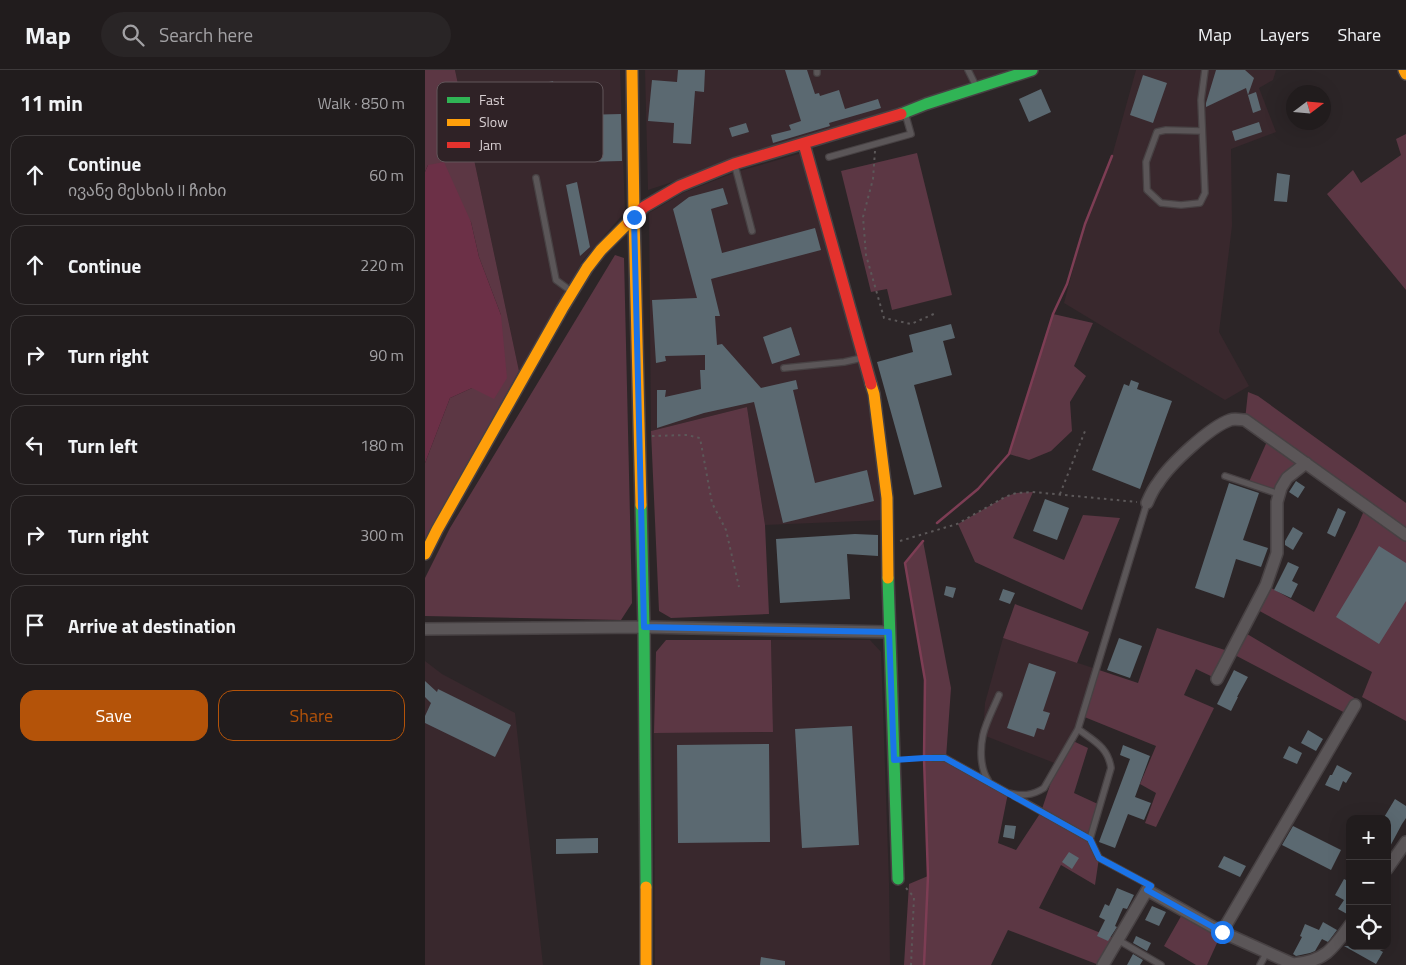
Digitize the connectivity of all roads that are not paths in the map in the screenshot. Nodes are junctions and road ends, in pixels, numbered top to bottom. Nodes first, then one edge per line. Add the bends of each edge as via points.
1 (632, 70) edge
2 (968, 70) edge
3 (1032, 70) edge
4 (1205, 70) edge
5 (1404, 70) edge
6 (1406, 74) edge
7 (977, 88) junction
8 (905, 113) junction
9 (1202, 131) junction
10 (804, 144) junction
11 (829, 157) dead end
12 (734, 164) junction
13 (536, 178) dead end
14 (634, 217) junction
15 (751, 231) dead end
16 (573, 292) junction
17 (864, 357) junction
18 (784, 368) dead end
19 (1306, 463) junction
20 (1225, 476) dead end
21 (1279, 494) junction
22 (1147, 503) joint
23 (1406, 535) edge
24 (425, 554) edge
25 (644, 627) junction
26 (425, 629) edge
27 (889, 632) junction
28 (1217, 678) dead end
29 (999, 695) dead end
30 (1355, 705) dead end
31 (1078, 729) junction
32 (934, 758) road end
33 (990, 783) junction
34 (1007, 793) junction
35 (1090, 839) junction
36 (1406, 842) edge
37 (1391, 864) edge
38 (898, 879) road end
39 (1147, 890) junction
40 (1346, 931) edge
41 (1222, 932) junction
42 (1118, 940) junction
43 (1267, 952) junction
44 (646, 965) edge
45 (1103, 965) edge
46 (1161, 965) edge
47 (1260, 965) edge

1 - 14 main road
2 - 7 lane
3 - 7 main road
4 - 9 lane via 1201,100
5 - 6 main road
7 - 8 main road
8 - 10 main road
8 - 11 lane via 911,134
9 - 9 lane via 1205,193 1200,203 1161,203 1147,190 1146,162 1157,132
10 - 12 main road
10 - 17 main road
12 - 14 main road via 680,186 644,207
12 - 15 lane
13 - 16 lane via 556,280
14 - 16 main road via 601,250
14 - 25 main road
16 - 24 main road
17 - 18 lane
17 - 27 main road via 874,394 887,498
19 - 21 street via 1287,478
19 - 22 street via 1245,420 1232,419 1176,461 1157,483
19 - 23 street
20 - 21 lane
21 - 28 street via 1277,552 1266,585
22 - 31 lane
25 - 26 street
25 - 27 street
25 - 44 main road
27 - 38 main road
29 - 33 lane via 983,735 981,764
30 - 41 street
31 - 34 lane via 1043,788 1027,795
31 - 35 lane via 1103,748 1111,768
32 - 33 lane via 945,758
33 - 34 lane
34 - 35 lane
35 - 39 lane via 1099,858 1151,886
36 - 37 street
39 - 41 street
39 - 42 street
40 - 43 street via 1326,955 1305,963 1293,964
41 - 43 street
42 - 45 street
42 - 46 lane
43 - 47 lane

